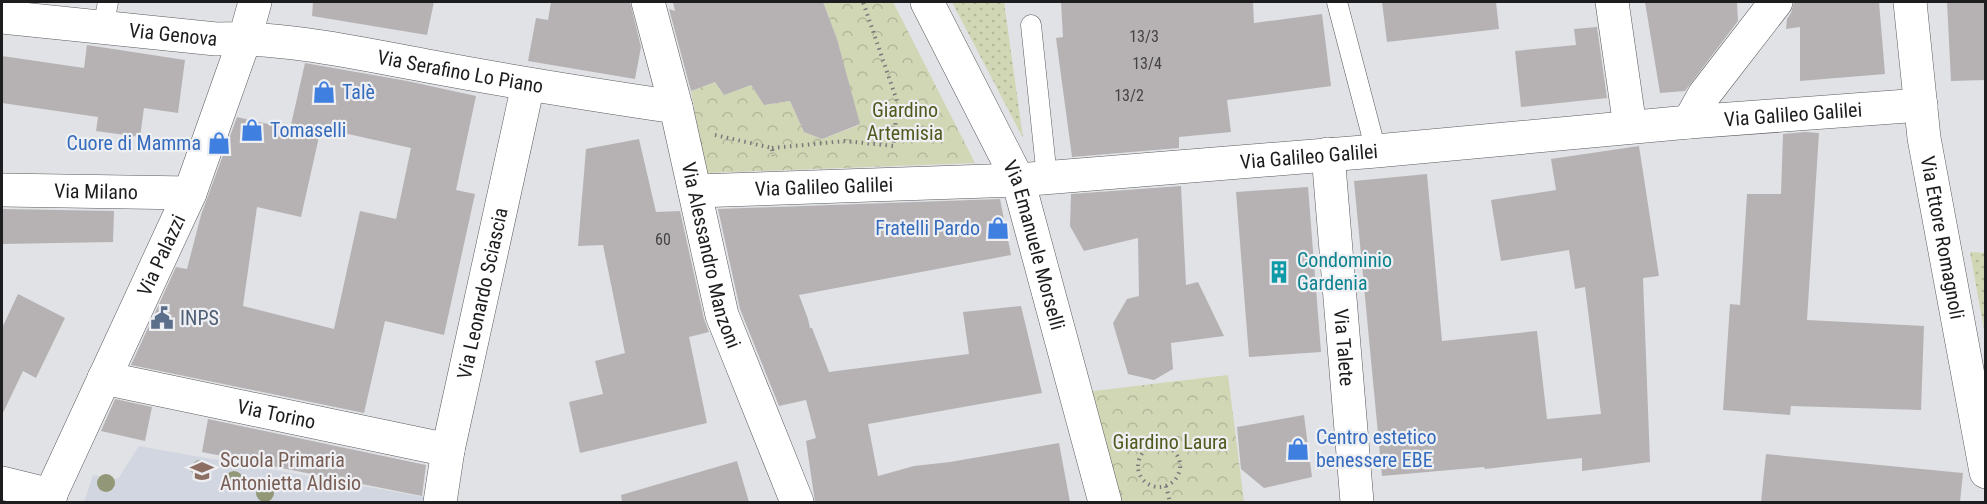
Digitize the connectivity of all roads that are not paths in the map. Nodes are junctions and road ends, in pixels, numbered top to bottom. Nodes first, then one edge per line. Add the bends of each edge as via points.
1 (255, 2) edge
2 (648, 2) edge
3 (927, 2) edge
4 (1337, 2) edge
5 (1612, 2) edge
6 (1776, 2) edge
7 (1910, 2) edge
8 (105, 15) edge
9 (2, 17) edge
10 (1031, 25) dead end
11 (245, 38) junction
12 (528, 84) junction
13 (1921, 105) junction
14 (676, 107) junction
15 (1689, 122) junction
16 (1630, 128) junction
17 (1377, 151) junction
18 (1328, 154) junction
19 (1033, 179) junction
20 (2, 190) edge
21 (695, 191) junction
22 (190, 193) junction
23 (104, 378) junction
24 (448, 450) junction
25 (1984, 461) edge
26 (2, 483) edge
27 (49, 499) edge
28 (440, 502) edge
29 (797, 502) edge
30 (1105, 502) edge
31 (1357, 502) edge

1 - 11 street, Via Palazzi
2 - 14 street, Via Alessandro Manzoni
3 - 19 street, Via Emanuele Morselli
4 - 17 lane
5 - 16 street
6 - 15 street via 1704,95
7 - 13 street, Via Ettore Romagnoli
8 - 9 street, Via Genova
8 - 11 street, Via Genova via 216,39
10 - 19 lane
11 - 12 street, Via Serafino Lo Piano via 306,44
11 - 22 street, Via Palazzi
12 - 14 street, Via Serafino Lo Piano
12 - 24 street, Via Leonardo Sciascia
13 - 15 street, Via Galileo Galilei
13 - 25 street, Via Ettore Romagnoli
14 - 21 street, Via Alessandro Manzoni
15 - 16 street, Via Galileo Galilei
16 - 17 street, Via Galileo Galilei
17 - 18 street, Via Galileo Galilei
18 - 19 street, Via Galileo Galilei
18 - 31 street, Via Talete
19 - 21 street, Via Galileo Galilei
19 - 30 street, Via Emanuele Morselli
20 - 22 street, Via Milano
21 - 29 street, Via Alessandro Manzoni via 722,315
22 - 23 street, Via Palazzi
23 - 24 street, Via Torino
23 - 27 street, Via Palazzi
24 - 28 street, Via Leonardo Sciascia
26 - 27 street

